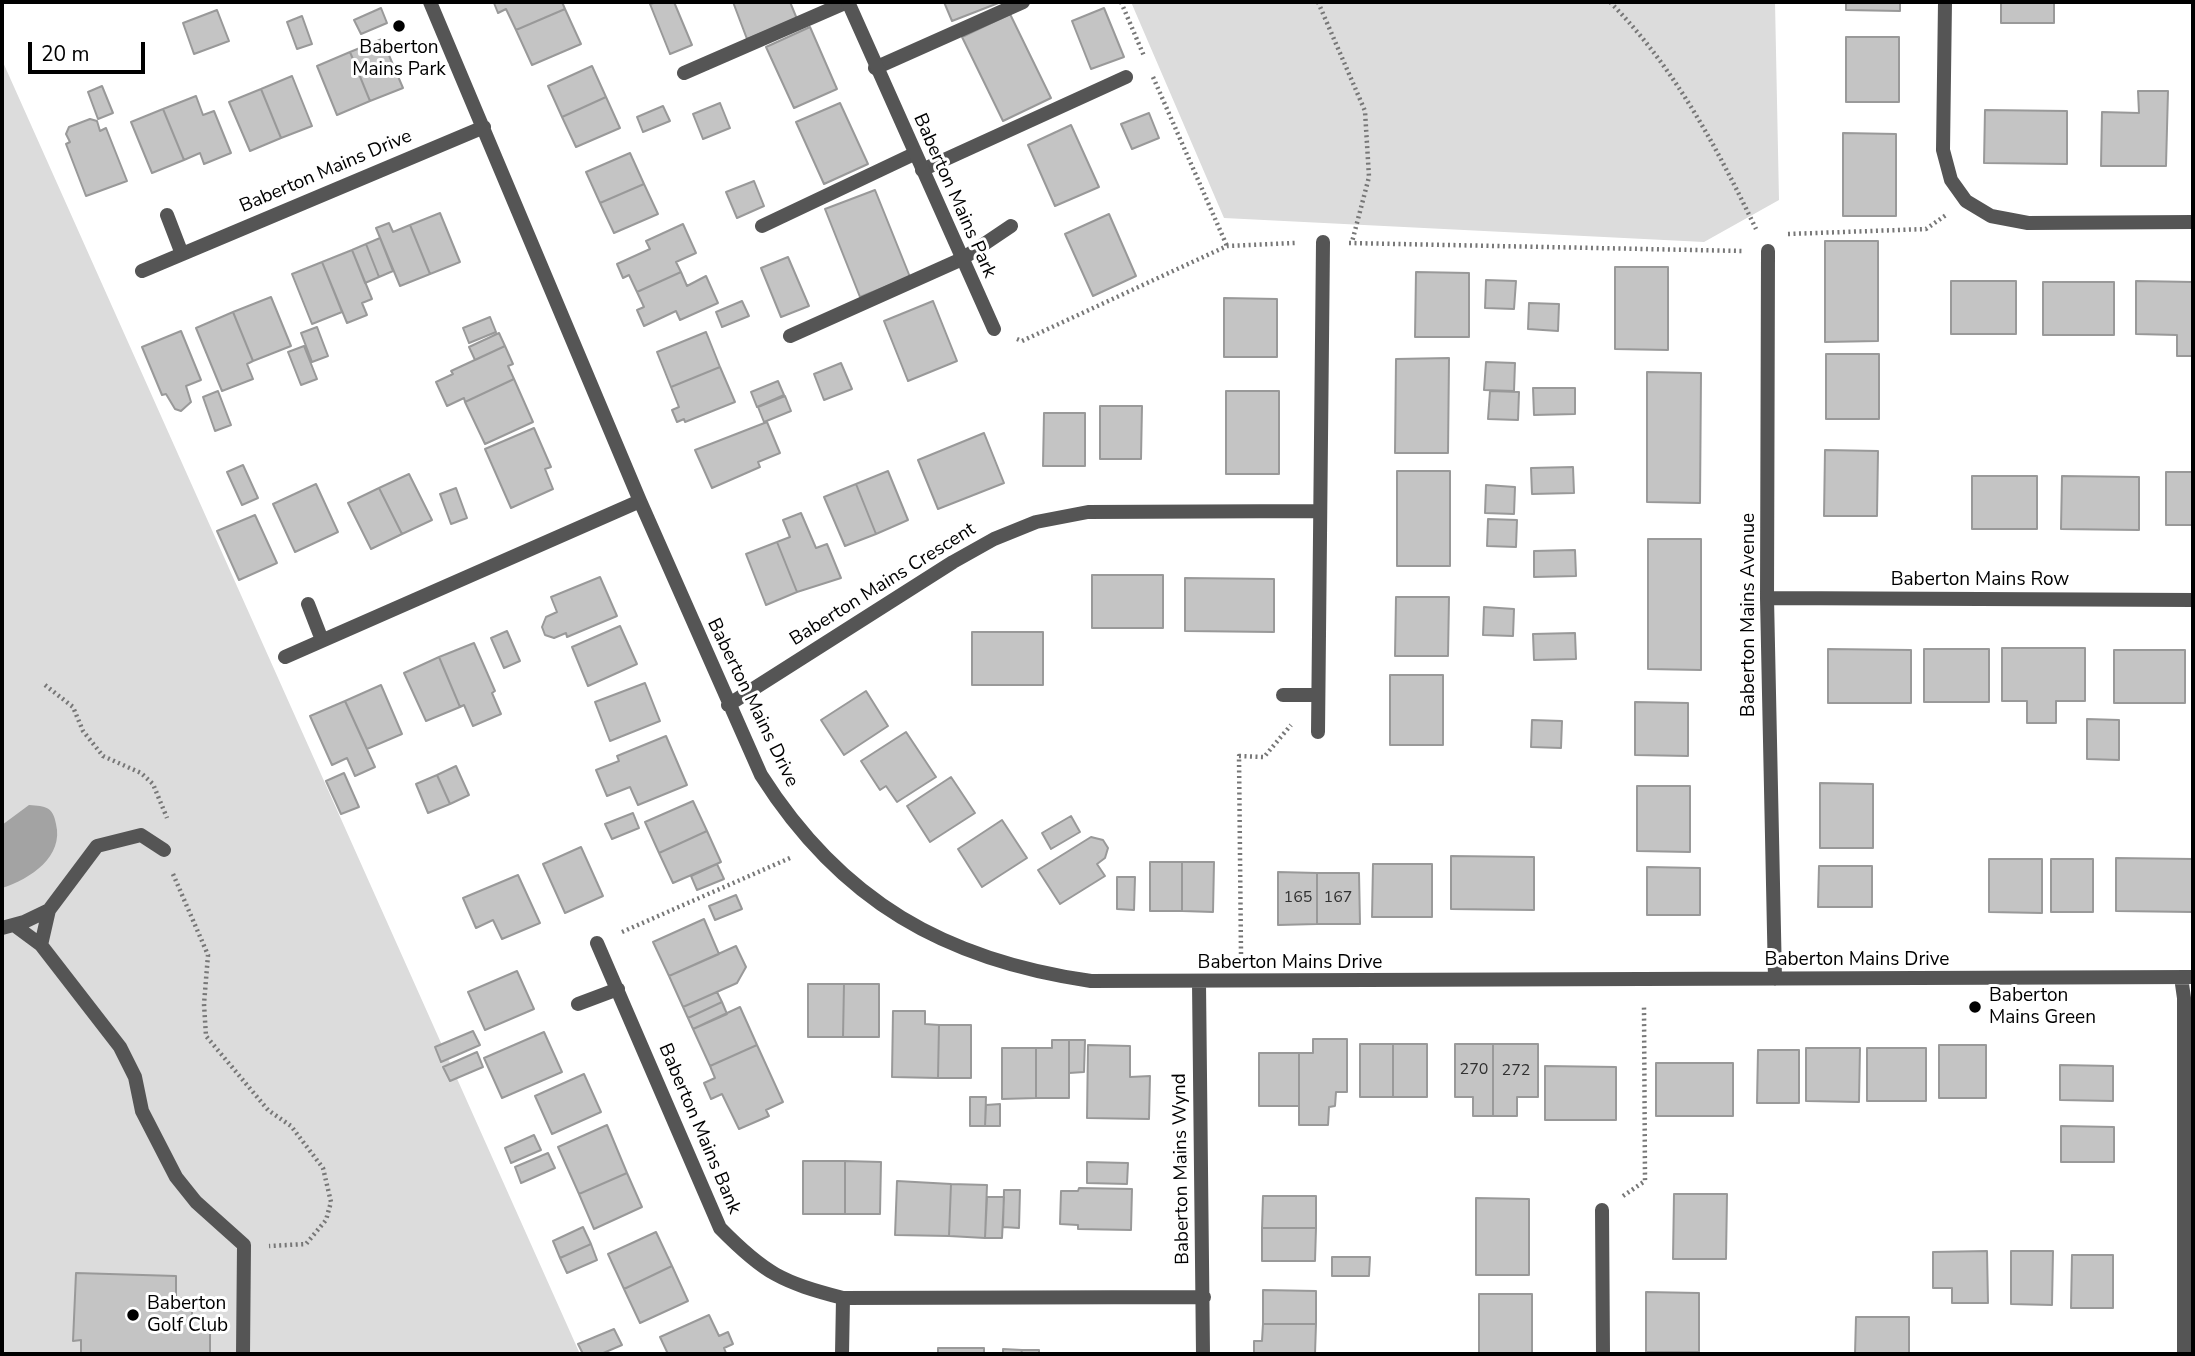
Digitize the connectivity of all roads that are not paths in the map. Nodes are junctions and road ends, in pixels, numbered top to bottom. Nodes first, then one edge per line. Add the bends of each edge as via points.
1 (430, 2) edge
2 (847, 2) edge
3 (1023, 2) edge
4 (1945, 2) edge
5 (875, 68) junction
6 (684, 73) dead end
7 (1126, 77) dead end
8 (484, 127) junction
9 (914, 154) junction
10 (922, 170) junction
11 (167, 215) dead end
12 (2193, 222) edge
13 (762, 226) dead end
14 (1012, 226) dead end
15 (1323, 242) road end
16 (1768, 251) road end
17 (182, 254) junction
18 (962, 258) junction
19 (142, 271) dead end
20 (994, 329) road end
21 (790, 336) dead end
22 (640, 501) junction
23 (1318, 511) junction
24 (1767, 598) junction
25 (2193, 600) edge
26 (308, 604) dead end
27 (322, 640) junction
28 (285, 657) dead end
29 (1283, 695) dead end
30 (1317, 695) junction
31 (728, 705) junction
32 (1318, 732) dead end
33 (164, 850) road end
34 (49, 910) junction
35 (8, 927) edge
36 (597, 943) road end
37 (41, 945) junction
38 (2187, 977) edge
39 (1775, 979) junction
40 (1199, 983) junction
41 (618, 989) junction
42 (578, 1004) dead end
43 (1602, 1210) road end
44 (1204, 1297) junction
45 (844, 1298) junction
46 (243, 1354) edge
47 (842, 1354) edge
48 (1203, 1354) edge
49 (1603, 1354) edge
50 (2184, 1354) edge

1 - 8 street, Baberton Mains Drive
2 - 5 street, Baberton Mains Park
2 - 6 street
3 - 5 street
4 - 12 street via 1943,150 1951,180 1966,201 1991,216 2028,223
5 - 9 street, Baberton Mains Park
7 - 10 street
8 - 17 street, Baberton Mains Drive
8 - 22 street, Baberton Mains Drive
9 - 10 street, Baberton Mains Park
9 - 13 street
10 - 18 street, Baberton Mains Park
11 - 17 street
14 - 18 street
15 - 23 street
16 - 24 street, Baberton Mains Avenue
17 - 19 street, Baberton Mains Drive
18 - 20 street, Baberton Mains Park
18 - 21 street
22 - 27 street
22 - 31 street, Baberton Mains Drive
23 - 30 street
23 - 31 street, Baberton Mains Crescent via 1088,512 1036,522 953,562
24 - 25 street, Baberton Mains Row
24 - 39 street, Baberton Mains Avenue
26 - 27 street
27 - 28 street
29 - 30 street
30 - 32 street
31 - 40 street, Baberton Mains Drive via 761,775 814,848 904,920 962,950 1034,973 1091,981
33 - 34 street via 141,835 97,846
34 - 35 street
34 - 37 street
35 - 37 street
36 - 41 street, Baberton Mains Bank
37 - 46 street via 120,1047 135,1077 142,1111 176,1177 196,1202 244,1245
38 - 39 street, Baberton Mains Drive
38 - 50 street
39 - 40 street, Baberton Mains Drive
40 - 44 street, Baberton Mains Wynd
41 - 42 street
41 - 45 street, Baberton Mains Bank via 720,1228 752,1260 790,1284
43 - 49 street
44 - 45 street, Baberton Mains Bank
44 - 48 street, Baberton Mains Wynd
45 - 47 street

